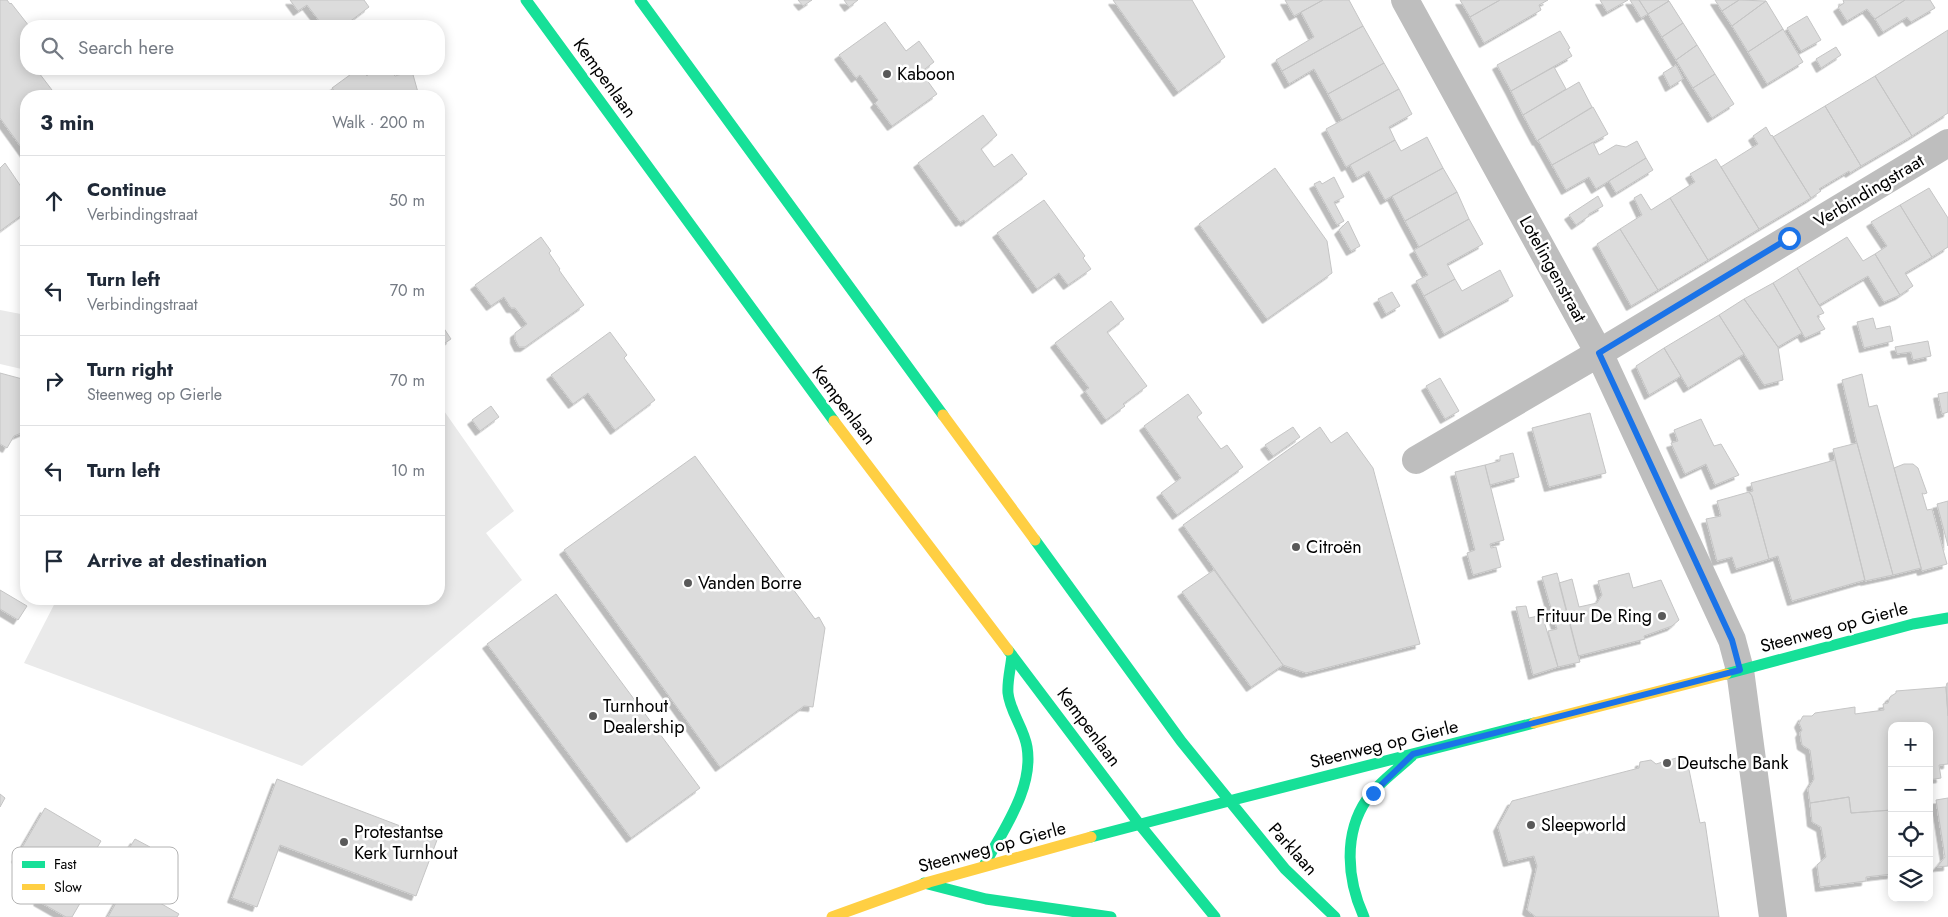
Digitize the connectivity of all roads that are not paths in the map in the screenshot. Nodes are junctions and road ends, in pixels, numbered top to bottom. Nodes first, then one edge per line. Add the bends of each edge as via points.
1 (526, 0) edge
2 (640, 0) edge
3 (1405, 0) edge
4 (1948, 143) edge
5 (1599, 353) junction
6 (1416, 460) dead end
7 (1948, 618) edge
8 (1012, 655) junction
9 (1740, 670) junction
10 (1413, 754) junction
11 (1229, 801) junction
12 (1140, 825) junction
13 (985, 864) junction
14 (924, 883) junction
15 (832, 917) edge
16 (1111, 917) edge
17 (1215, 917) edge
18 (1335, 917) edge
19 (1364, 917) edge
20 (1773, 917) edge

1 - 8 main road, Kempenlaan via 840,429
2 - 11 main road via 1175,733
3 - 5 street, Lotelingenstraat
4 - 5 street, Verbindingstraat
5 - 6 street
5 - 9 street via 1732,640
7 - 9 main road, Steenweg op Gierle via 1913,624
8 - 12 main road, Kempenlaan
8 - 13 main road via 1008,694 1027,748 1027,764 1023,791
9 - 10 main road, Steenweg op Gierle
9 - 20 street
10 - 11 main road, Steenweg op Gierle
10 - 19 main road via 1363,806 1352,834 1349,872
11 - 12 main road, Steenweg op Gierle
11 - 18 main road, Parklaan via 1285,869
12 - 13 main road, Steenweg op Gierle
12 - 17 main road
13 - 14 main road, Steenweg op Gierle
14 - 15 main road, Steenweg op Gierle
14 - 16 main road via 986,899

